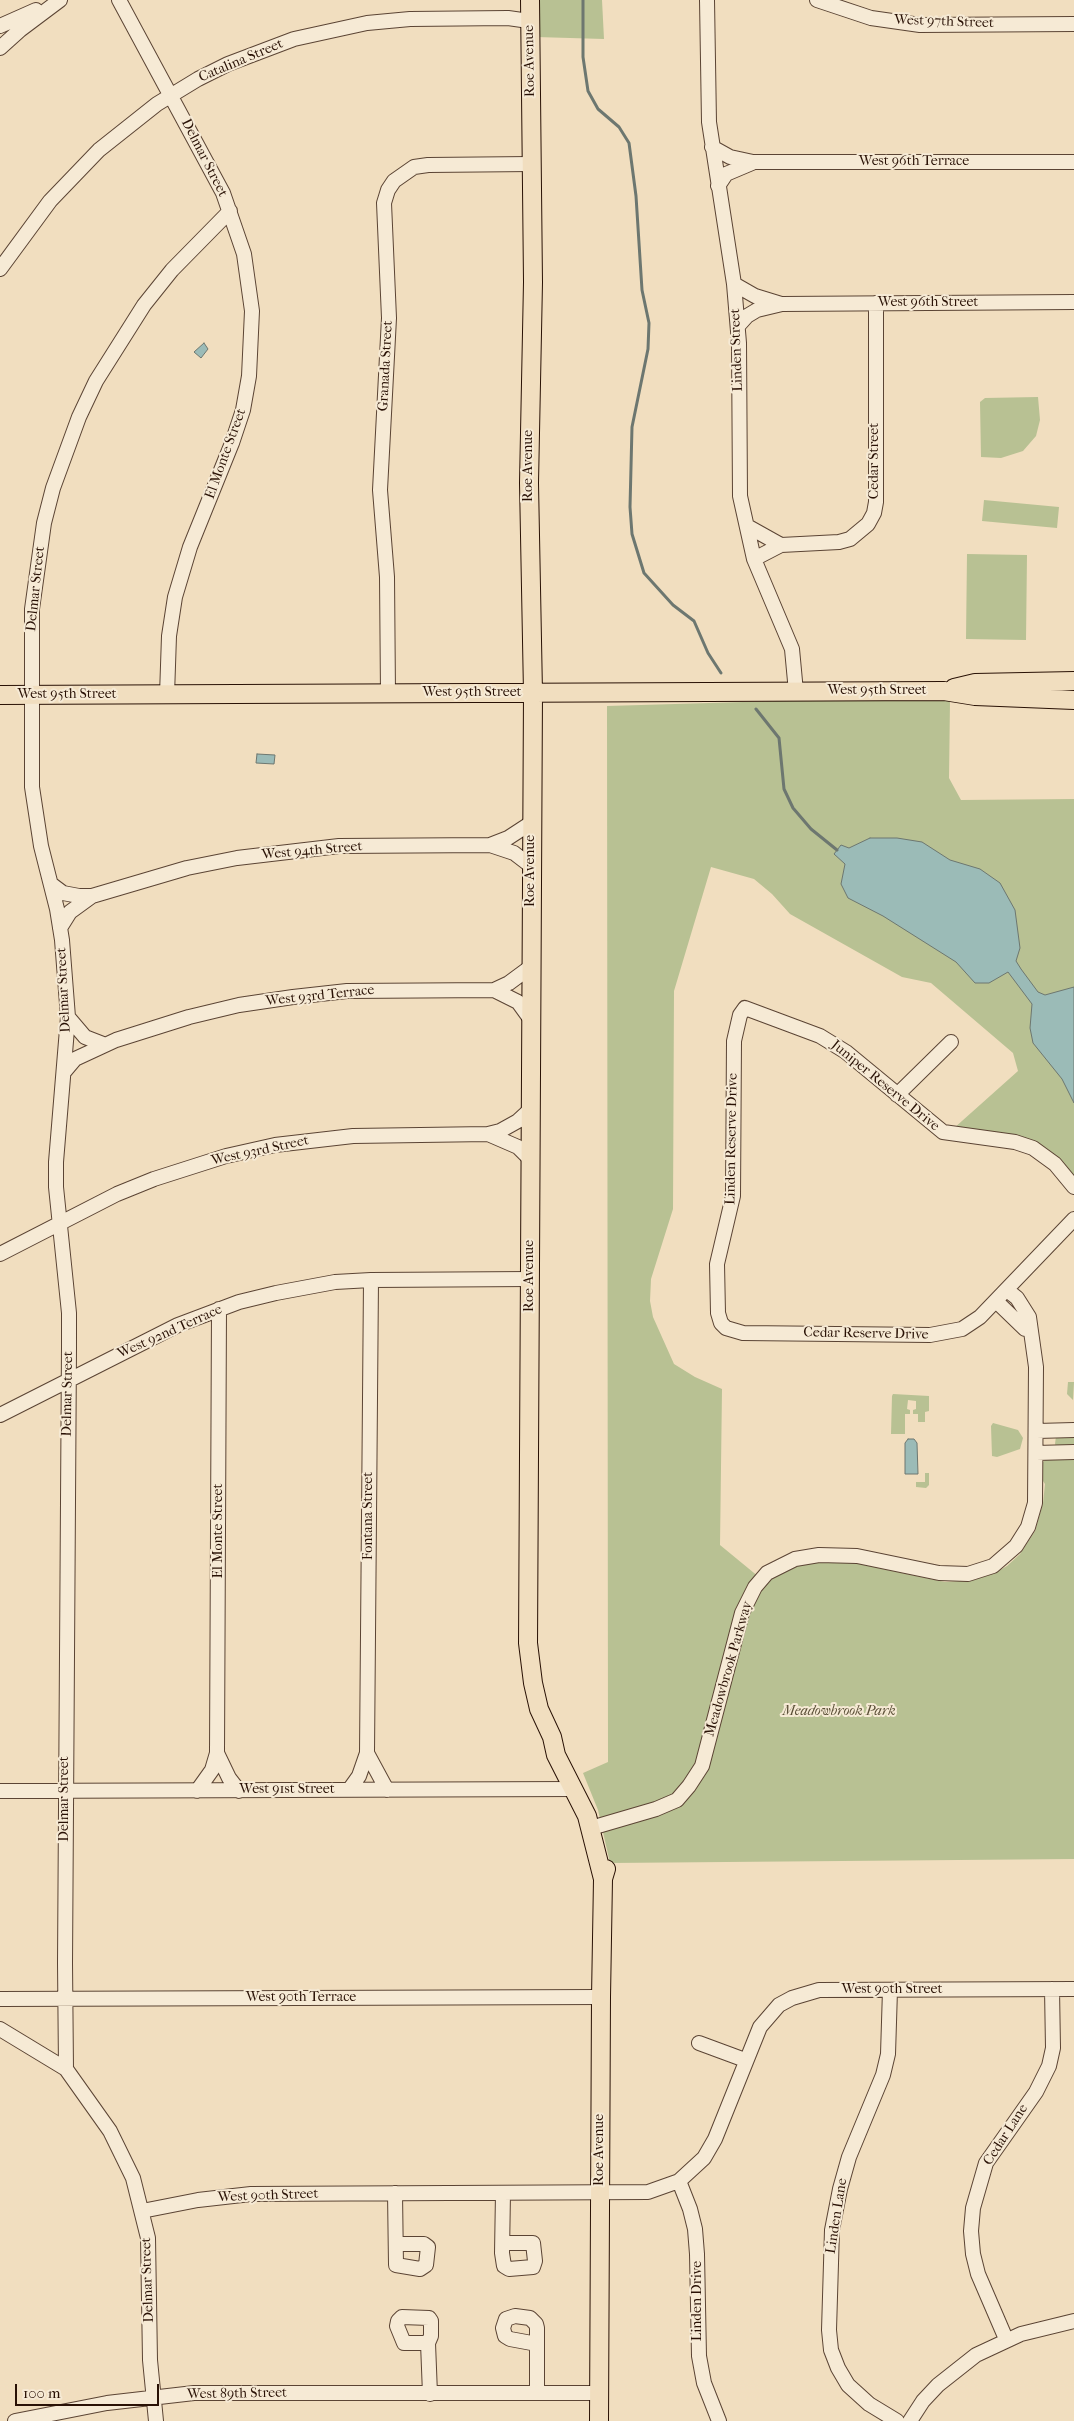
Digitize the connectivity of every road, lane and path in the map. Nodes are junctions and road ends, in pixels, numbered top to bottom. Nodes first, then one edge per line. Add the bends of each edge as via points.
1 (56, 0) edge
2 (60, 0) edge
3 (119, 0) edge
4 (530, 0) edge
5 (707, 0) edge
6 (817, 0) edge
7 (529, 21) junction
8 (1074, 24) edge
9 (0, 26) edge
10 (0, 48) edge
11 (171, 95) junction
12 (712, 147) junction
13 (753, 162) junction
14 (1074, 162) edge
15 (530, 164) junction
16 (718, 186) junction
17 (230, 211) junction
18 (0, 269) edge
19 (734, 284) junction
20 (1074, 302) edge
21 (876, 303) junction
22 (782, 304) junction
23 (738, 326) junction
24 (747, 526) junction
25 (781, 545) junction
26 (754, 559) junction
27 (1074, 681) edge
28 (944, 691) junction
29 (796, 692) junction
30 (533, 693) junction
31 (388, 694) junction
32 (0, 695) edge
33 (31, 695) junction
34 (167, 695) junction
35 (1074, 700) edge
36 (531, 823) junction
37 (490, 845) junction
38 (531, 866) junction
39 (51, 884) junction
40 (92, 896) junction
41 (60, 928) junction
42 (532, 966) junction
43 (494, 990) junction
44 (745, 1008) joint
45 (68, 1016) junction
46 (531, 1020) junction
47 (951, 1042) dead end
48 (103, 1044) junction
49 (64, 1072) junction
50 (897, 1096) junction
51 (531, 1109) junction
52 (488, 1134) junction
53 (531, 1160) junction
54 (1074, 1187) edge
55 (1074, 1219) edge
56 (59, 1223) junction
57 (0, 1254) edge
58 (530, 1279) junction
59 (371, 1280) junction
60 (1007, 1290) junction
61 (996, 1301) junction
62 (219, 1309) junction
63 (726, 1328) joint
64 (1030, 1330) junction
65 (68, 1380) junction
66 (0, 1415) edge
67 (1074, 1430) edge
68 (1036, 1431) junction
69 (1074, 1452) edge
70 (1036, 1453) junction
71 (552, 1737) junction
72 (217, 1752) junction
73 (367, 1753) junction
74 (574, 1789) junction
75 (349, 1790) junction
76 (387, 1790) junction
77 (0, 1791) edge
78 (65, 1791) junction
79 (197, 1791) junction
80 (239, 1791) junction
81 (595, 1828) junction
82 (1052, 1989) junction
83 (1074, 1989) edge
84 (890, 1990) junction
85 (601, 1997) junction
86 (0, 1999) edge
87 (66, 1999) junction
88 (0, 2030) edge
89 (699, 2043) dead end
90 (745, 2060) junction
91 (66, 2069) junction
92 (679, 2181) junction
93 (396, 2193) junction
94 (503, 2193) junction
95 (600, 2193) junction
96 (142, 2211) junction
97 (503, 2243) dead end
98 (398, 2244) dead end
99 (1074, 2321) edge
100 (1006, 2340) junction
101 (428, 2343) dead end
102 (537, 2344) dead end
103 (537, 2392) junction
104 (600, 2392) junction
105 (430, 2394) junction
106 (153, 2398) junction
107 (15, 2421) edge
108 (156, 2421) edge
109 (599, 2421) edge
110 (719, 2421) edge
111 (897, 2421) edge
112 (910, 2421) edge

1 - 9 street
2 - 10 street
3 - 11 street, Delmar Street
4 - 7 main road, Roe Avenue
5 - 12 street, Linden Street via 708,114
6 - 8 street, West 97th Street via 871,18 920,25
7 - 11 street, Catalina Street via 508,18 410,19 332,29 259,50
7 - 15 main road, Roe Avenue
11 - 17 street, Delmar Street
11 - 18 street, Catalina Street via 135,119 74,174
12 - 13 street, West 96th Terrace via 730,157
12 - 16 street, Linden Street
13 - 14 street, West 96th Terrace
13 - 16 street, West 96th Terrace via 726,174
15 - 30 main road, Roe Avenue via 533,282 529,483
15 - 31 street, Granada Street via 414,167 394,181 384,203 389,318 380,490 387,577
16 - 19 street, Linden Street
17 - 33 street, Delmar Street via 172,270 144,305 96,382 79,417 53,488 42,532 32,609
17 - 34 street, El Monte Street via 249,280 252,342 249,376 235,435 190,547 175,597 169,636
19 - 22 street, West 96th Street via 755,296
19 - 23 street, Linden Street
20 - 21 street, West 96th Street
21 - 22 street, West 96th Street
21 - 25 street, Cedar Street via 874,512 868,524 850,539
22 - 23 street, West 96th Street via 757,310
23 - 24 street, Linden Street via 740,486
24 - 25 street
24 - 26 street, Linden Street
25 - 26 street, Cedar Street
26 - 29 street, Linden Street via 792,649
27 - 28 main road, West 95th Street via 975,683
28 - 29 main road, West 95th Street
28 - 35 main road, West 95th Street via 975,696
29 - 30 main road, West 95th Street
30 - 31 main road, West 95th Street
30 - 36 main road, Roe Avenue
31 - 34 main road, West 95th Street
32 - 33 main road, West 95th Street
33 - 34 main road, West 95th Street
33 - 39 street, Delmar Street via 33,795
36 - 37 street, West 94th Street
36 - 38 main road, Roe Avenue
37 - 38 street via 514,854
37 - 40 street, West 94th Street via 378,845 290,851 187,868
38 - 42 main road, Roe Avenue
39 - 40 street, West 94th Street via 68,894
39 - 41 street, Delmar Street
40 - 41 street, West 94th Street via 70,912
41 - 45 street, Delmar Street
42 - 43 street
42 - 46 main road, Roe Avenue
43 - 46 street, West 93rd Terrace via 518,1002
43 - 48 street, West 93rd Terrace via 357,991 292,996 190,1017
44 - 50 street, Juniper Reserve Drive via 834,1043
44 - 63 street, Linden Reserve Drive via 737,1024 734,1041 733,1196 717,1264 718,1313
45 - 48 street via 82,1034
45 - 49 street, Delmar Street
46 - 51 main road, Roe Avenue
47 - 50 street
48 - 49 street, West 93rd Terrace via 75,1059
49 - 56 street, Delmar Street via 56,1162
50 - 54 street, Juniper Reserve Drive via 943,1132 1015,1142 1033,1148 1055,1164
51 - 52 street via 518,1121
51 - 53 main road, Roe Avenue
52 - 53 street, West 93rd Street via 518,1147
52 - 56 street, West 93rd Street via 353,1136 275,1145 226,1156 154,1179
53 - 58 main road, Roe Avenue
55 - 60 street
56 - 57 street, West 93rd Street
56 - 65 street, Delmar Street via 69,1314
58 - 59 street, West 92nd Terrace
58 - 71 main road, Roe Avenue via 529,1659 539,1709
59 - 62 street, West 92nd Terrace via 310,1286
59 - 73 street, Fontana Street
60 - 61 street, Cedar Reserve Drive
60 - 64 street via 1025,1309
61 - 63 street, Cedar Reserve Drive via 973,1323 941,1334 743,1333
61 - 64 street
62 - 65 street, West 92nd Terrace
62 - 72 street, El Monte Street
64 - 68 street via 1036,1367
65 - 66 street, West 92nd Terrace
65 - 78 street, Delmar Street
67 - 68 street
68 - 70 street
69 - 70 street
70 - 81 street, Meadowbrook Parkway via 1035,1503 1028,1527 1016,1546 993,1566 977,1572 950,1574 881,1560 819,1554 795,1558 767,1573 755,1587 742,1613 702,1766 676,1800
71 - 74 main road, Roe Avenue via 556,1755
71 - 81 main road, Roe Avenue via 564,1748 581,1778
72 - 79 street, El Monte Street via 212,1770
72 - 80 street, El Monte Street
73 - 75 street, Fontana Street via 359,1776
73 - 76 street, Fontana Street
74 - 76 street, West 91st Street
74 - 81 main road, Roe Avenue
75 - 76 street, West 91st Street
75 - 80 street, West 91st Street
77 - 78 street, West 91st Street
78 - 79 street, West 91st Street
78 - 87 street, Delmar Street
79 - 80 street, West 91st Street
81 - 85 main road, Roe Avenue via 603,1879
82 - 83 street, West 90th Street
82 - 84 street, West 90th Street
82 - 100 street, Cedar Lane via 1053,2048 1049,2066 1036,2092 986,2163 973,2208 971,2231 978,2274
84 - 90 street, West 90th Street via 819,1990 792,1998 767,2017
84 - 111 street, Linden Lane via 888,2054 883,2075 849,2157 832,2230 829,2330 831,2350 848,2385 869,2404
85 - 87 street, West 90th Terrace
85 - 95 main road, Roe Avenue
86 - 87 street, West 90th Terrace
87 - 91 street, Delmar Street
88 - 91 street, Delmar Street
89 - 90 street
90 - 92 street, West 90th Street via 711,2149
91 - 96 street, Delmar Street via 110,2131 133,2178
92 - 95 street, West 90th Street via 648,2192
92 - 110 street, Linden Drive via 695,2228 698,2254 699,2356 704,2383
93 - 94 street, West 90th Street
93 - 96 street, West 90th Street via 229,2196
93 - 98 street
94 - 95 street, West 90th Street
94 - 97 street
95 - 104 main road, Roe Avenue
96 - 106 street, Delmar Street via 150,2268
99 - 100 street via 1036,2329
100 - 112 street via 960,2366 923,2402
101 - 105 street
102 - 103 street
103 - 104 street, West 89th Street
103 - 105 street, West 89th Street
104 - 109 main road, Roe Avenue
105 - 106 street, West 89th Street via 234,2392
106 - 107 street, West 89th Street via 107,2403
106 - 108 street, Delmar Street

